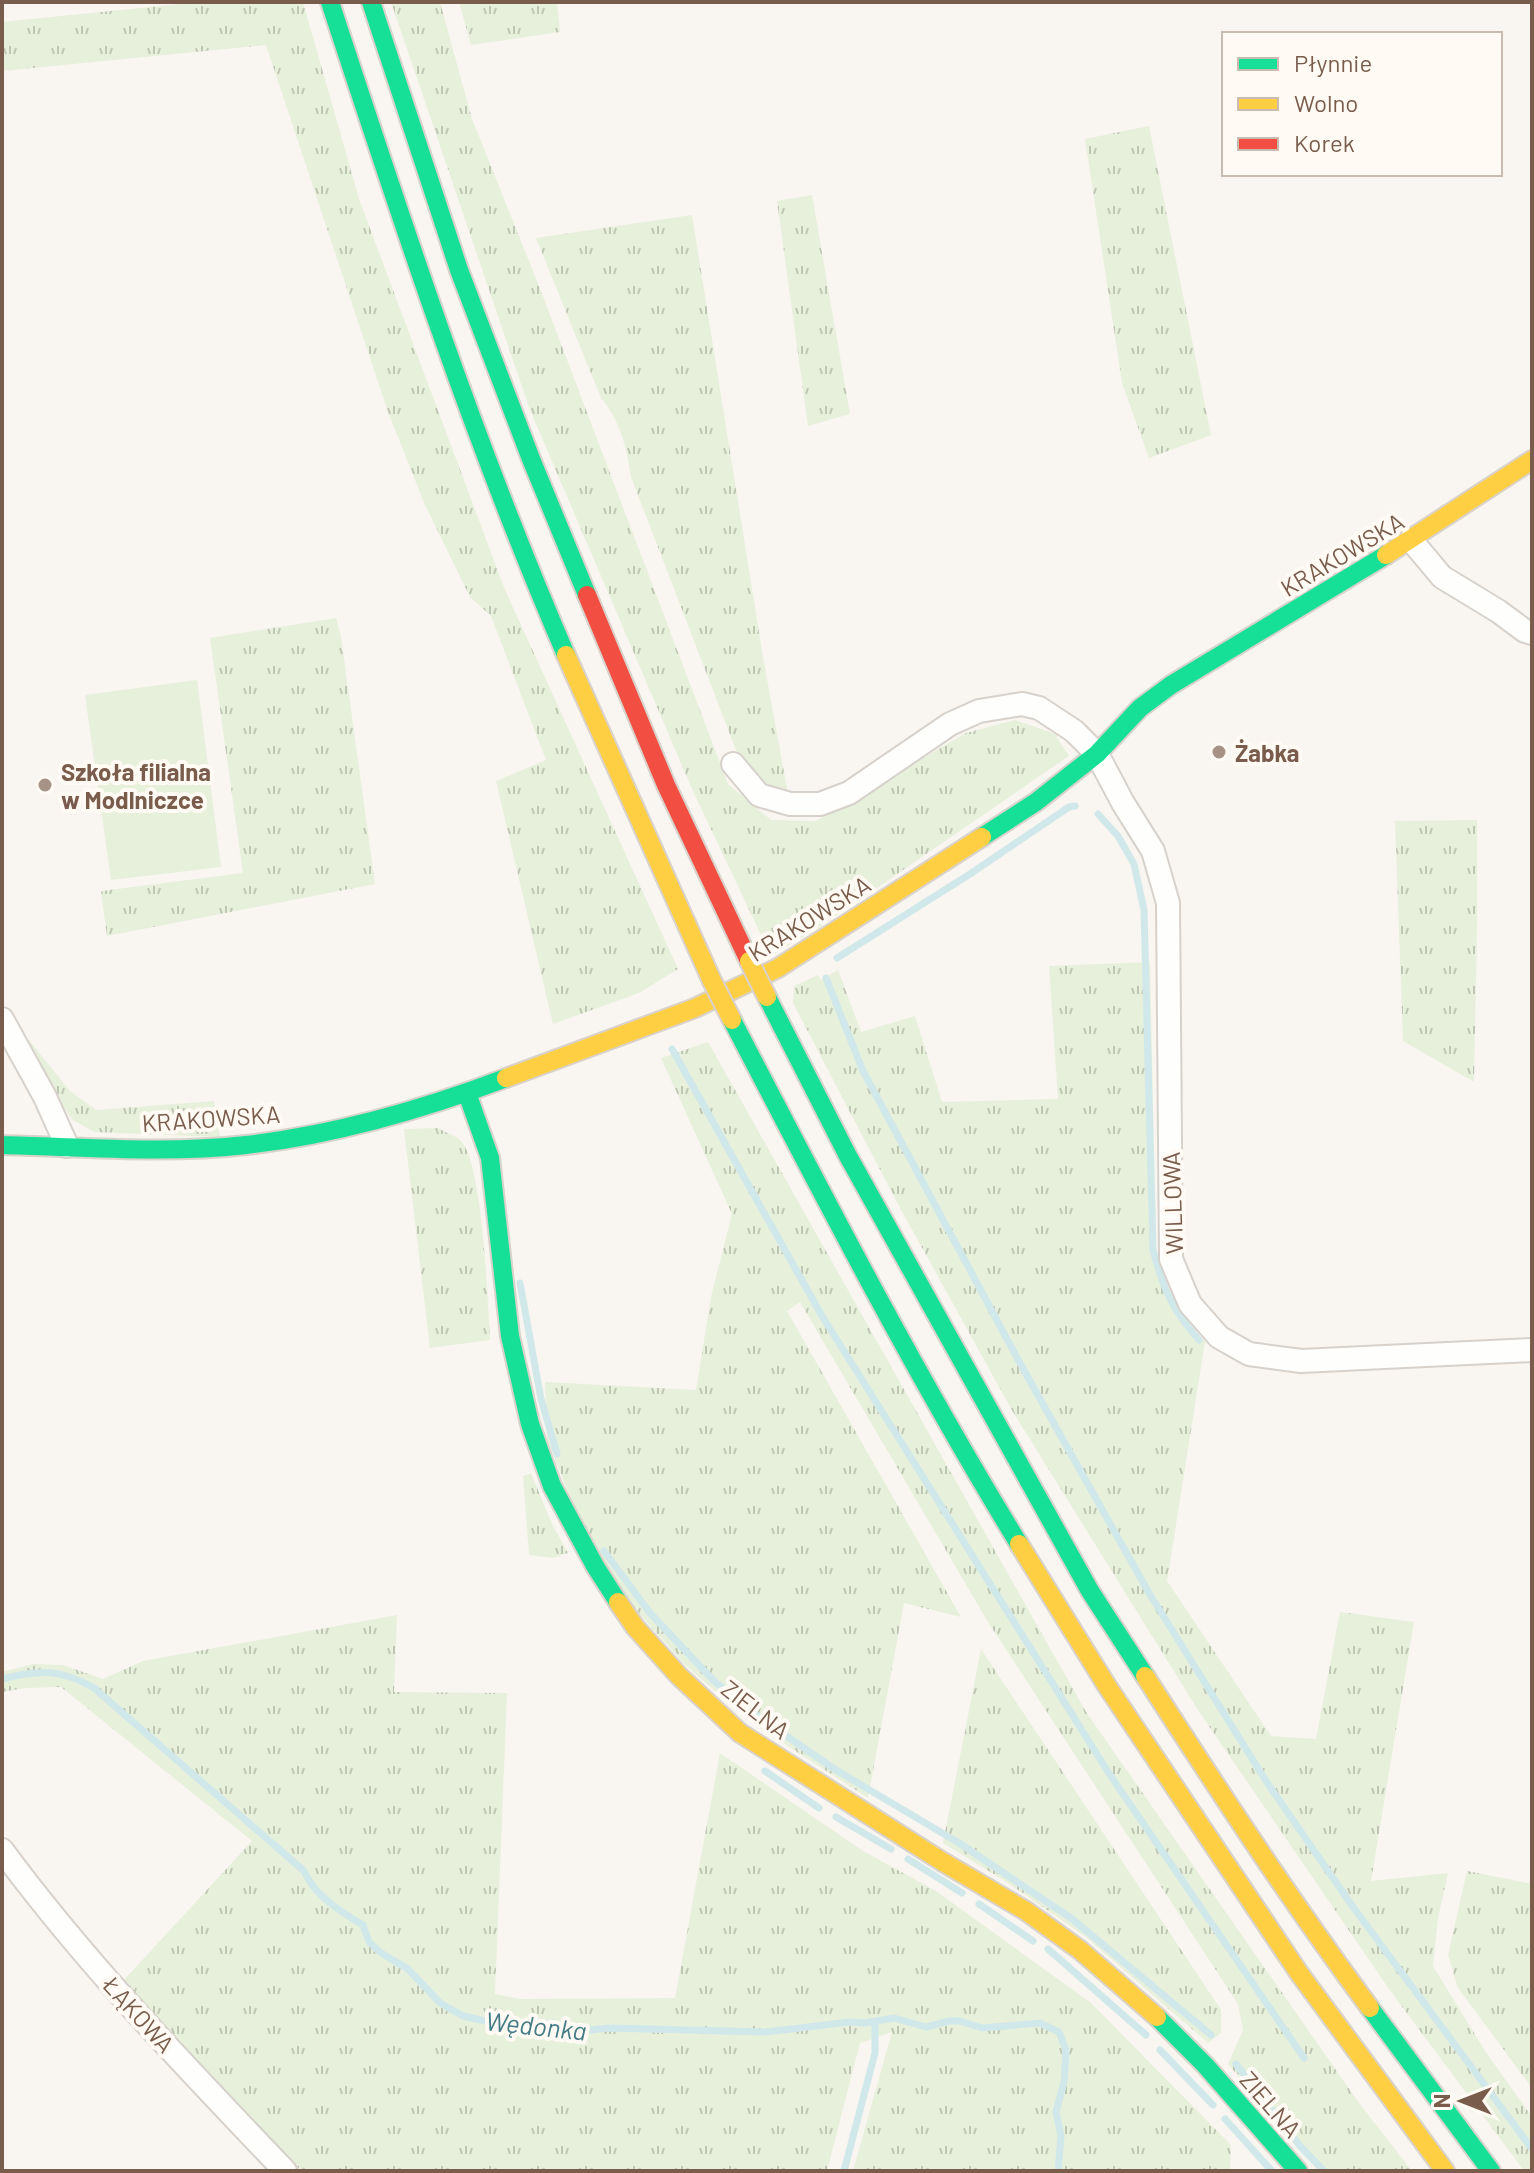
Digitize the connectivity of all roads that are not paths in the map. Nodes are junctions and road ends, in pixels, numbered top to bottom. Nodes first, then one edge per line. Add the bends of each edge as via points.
1 (330, 2) edge
2 (371, 2) edge
3 (1532, 460) edge
4 (1411, 540) junction
5 (1532, 633) edge
6 (1097, 754) junction
7 (733, 764) dead end
8 (2, 1019) edge
9 (467, 1093) junction
10 (2, 1145) edge
11 (67, 1146) junction
12 (1532, 1350) edge
13 (2, 1850) edge
14 (285, 2171) edge
15 (1298, 2171) edge
16 (1445, 2171) edge
17 (1491, 2171) edge

1 - 16 main road, bridge via 420,277 536,586 732,1020 974,1470 1107,1686 1299,1973
2 - 17 main road, bridge via 459,270 531,459 666,785 848,1156 1090,1591 1238,1821
3 - 4 main road, KRAKOWSKA
4 - 5 street via 1442,577
4 - 6 main road, KRAKOWSKA via 1171,685 1140,708
6 - 7 street, WILLOWA via 1074,731 1039,708 1022,704 979,711 950,724 849,793 820,804 790,804 759,795
6 - 9 main road, KRAKOWSKA via 1036,802 778,968 695,1008
6 - 12 street, WILLOWA via 1153,851 1168,903 1171,1259 1190,1304 1219,1337 1249,1354 1301,1361
8 - 11 street
9 - 11 main road, KRAKOWSKA via 358,1125 247,1145
9 - 15 main road, ZIELNA via 490,1158 510,1336 530,1424 552,1486 635,1627 740,1733 1080,1950 1205,2065
10 - 11 main road, KRAKOWSKA
13 - 14 street, ŁĄKOWA via 103,1975

